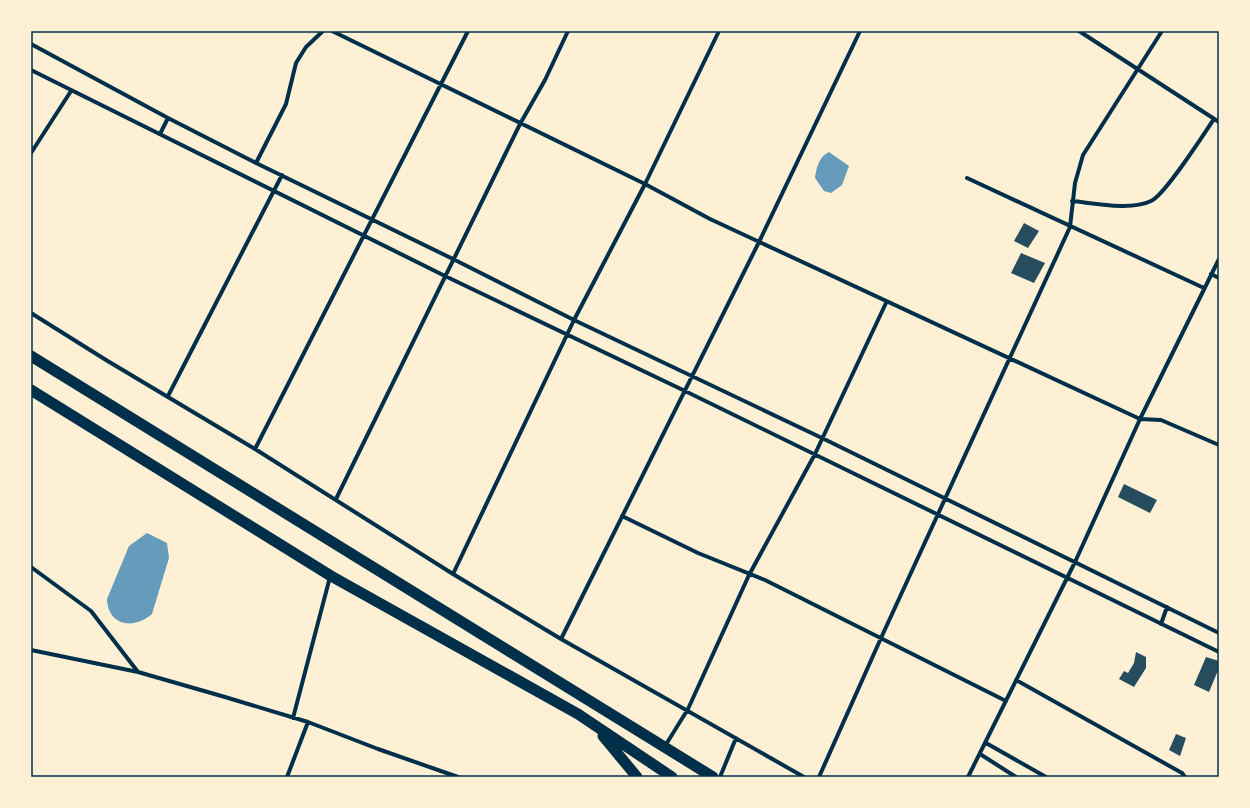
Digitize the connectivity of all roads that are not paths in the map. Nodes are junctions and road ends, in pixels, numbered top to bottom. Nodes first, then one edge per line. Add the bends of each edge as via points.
1 (323, 31) edge
2 (332, 31) edge
3 (468, 31) edge
4 (568, 31) edge
5 (719, 31) edge
6 (860, 31) edge
7 (1079, 31) edge
8 (1162, 31) edge
9 (31, 44) edge
10 (1139, 69) junction
11 (31, 70) edge
12 (440, 84) junction
13 (71, 90) junction
14 (168, 118) junction
15 (1214, 119) junction
16 (1219, 122) edge
17 (520, 124) junction
18 (160, 134) junction
19 (31, 153) edge
20 (256, 163) junction
21 (282, 175) junction
22 (967, 178) dead end
23 (645, 184) junction
24 (274, 190) junction
25 (1072, 201) junction
26 (372, 219) junction
27 (1070, 227) junction
28 (363, 235) junction
29 (759, 242) junction
30 (454, 258) junction
31 (1219, 259) edge
32 (1211, 274) junction
33 (445, 276) junction
34 (1219, 278) edge
35 (1204, 288) junction
36 (886, 302) junction
37 (31, 313) edge
38 (574, 320) junction
39 (567, 335) junction
40 (31, 356) edge
41 (1009, 358) junction
42 (693, 376) junction
43 (31, 390) edge
44 (685, 391) junction
45 (168, 396) junction
46 (1140, 419) junction
47 (822, 438) junction
48 (1219, 445) edge
49 (255, 449) junction
50 (815, 454) junction
51 (336, 500) junction
52 (945, 500) junction
53 (938, 514) junction
54 (622, 516) junction
55 (1075, 562) junction
56 (31, 566) edge
57 (453, 574) junction
58 (749, 575) junction
59 (330, 576) junction
60 (1067, 578) junction
61 (1167, 607) junction
62 (1161, 624) junction
63 (1219, 633) edge
64 (881, 638) junction
65 (561, 639) junction
66 (31, 650) edge
67 (1219, 652) edge
68 (138, 672) junction
69 (1016, 680) junction
70 (1006, 701) junction
71 (688, 709) junction
72 (293, 718) junction
73 (308, 722) junction
74 (595, 726) junction
75 (736, 738) junction
76 (986, 743) junction
77 (665, 746) junction
78 (980, 754) junction
79 (287, 777) edge
80 (458, 777) edge
81 (637, 777) edge
82 (672, 777) edge
83 (713, 777) edge
84 (720, 777) edge
85 (804, 777) edge
86 (820, 777) edge
87 (968, 777) edge
88 (1016, 777) edge
89 (1046, 777) edge
90 (1185, 777) edge

1 - 20 street via 301,53 286,104
2 - 12 street
3 - 12 street
4 - 17 street via 545,80
5 - 23 street
6 - 29 street
7 - 10 street
8 - 10 street
9 - 14 street
10 - 15 street
10 - 25 street via 1083,155 1077,170
11 - 13 street
12 - 17 street
12 - 26 street
13 - 18 street
13 - 19 street
14 - 18 street
14 - 20 street
15 - 16 street
15 - 25 street via 1164,190 1152,201 1137,205 1121,205
17 - 23 street
17 - 30 street
18 - 24 street
20 - 21 street
21 - 24 street
21 - 26 street
22 - 27 street
23 - 29 street
23 - 38 street
24 - 28 street
24 - 45 street
25 - 27 street
26 - 28 street
26 - 30 street
27 - 35 street
27 - 41 street
28 - 33 street
28 - 49 street
29 - 36 street
29 - 42 street
30 - 33 street
30 - 38 street
31 - 32 street
32 - 34 street
32 - 35 street
33 - 39 street
33 - 51 street
35 - 46 street
36 - 41 street
36 - 47 street
37 - 45 street
38 - 39 street
38 - 42 street
39 - 44 street
39 - 57 street
40 - 77 highway
41 - 46 street
41 - 52 street
42 - 44 street
42 - 47 street
43 - 59 highway
44 - 50 street
44 - 54 street
45 - 49 street
46 - 48 street via 1161,420
46 - 55 street
47 - 50 street
47 - 52 street
49 - 51 street
50 - 53 street
50 - 58 street
51 - 57 street
52 - 53 street
52 - 55 street
53 - 60 street
53 - 64 street
54 - 58 street
54 - 65 street
55 - 60 street
55 - 61 street
56 - 68 street via 91,612
57 - 65 street
58 - 64 street via 765,580
58 - 71 street
59 - 72 street
59 - 74 highway via 578,714
60 - 62 street
60 - 69 street
61 - 62 street
61 - 63 street
62 - 67 street
64 - 70 street
64 - 86 street
65 - 71 street
66 - 68 street
68 - 72 street
69 - 70 street
69 - 90 street
70 - 76 street
71 - 75 street
71 - 77 street
72 - 73 street
73 - 79 street
73 - 80 street
74 - 81 highway
74 - 82 highway
75 - 84 street
75 - 85 street
76 - 78 street
76 - 89 street
77 - 83 highway
78 - 87 street
78 - 88 street

